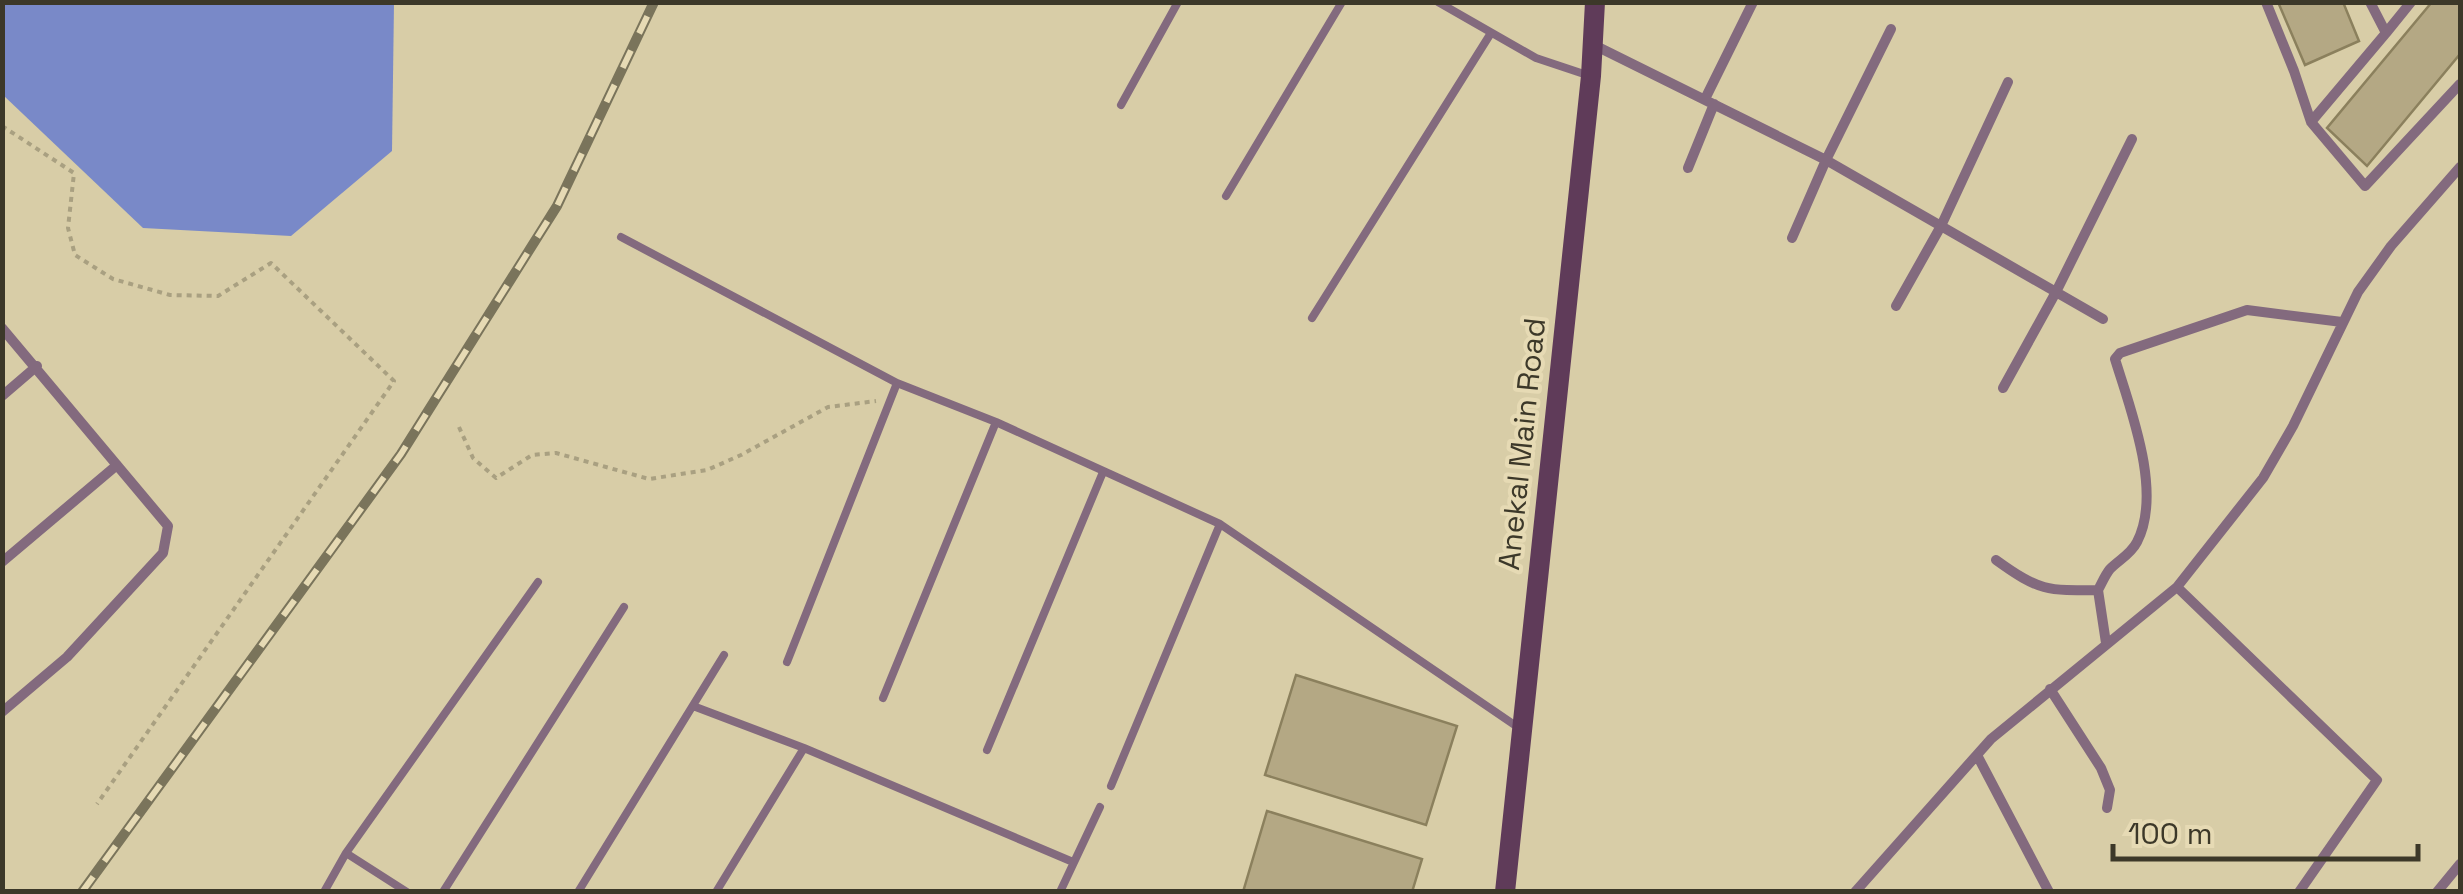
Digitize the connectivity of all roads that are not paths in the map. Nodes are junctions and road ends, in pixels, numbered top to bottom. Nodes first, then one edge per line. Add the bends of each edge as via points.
1 (1178, 2) edge
2 (1342, 2) edge
3 (1438, 2) edge
4 (1595, 2) edge
5 (1753, 2) edge
6 (2266, 2) edge
7 (2370, 2) edge
8 (2412, 2) edge
9 (1891, 28) dead end
10 (2386, 33) junction
11 (1491, 34) junction
12 (1591, 43) junction
13 (1591, 76) junction
14 (2008, 82) dead end
15 (2460, 84) edge
16 (1710, 102) junction
17 (1121, 104) dead end
18 (2311, 122) junction
19 (2132, 139) dead end
20 (1826, 160) junction
21 (2460, 167) edge
22 (1688, 168) dead end
23 (1226, 196) dead end
24 (1940, 226) junction
25 (621, 237) dead end
26 (1792, 238) dead end
27 (2056, 292) junction
28 (1896, 306) dead end
29 (1312, 318) dead end
30 (2104, 319) dead end
31 (2342, 322) junction
32 (2, 328) edge
33 (37, 366) junction
34 (897, 383) junction
35 (2003, 388) dead end
36 (2, 396) edge
37 (996, 422) junction
38 (117, 465) junction
39 (1103, 472) junction
40 (1220, 524) junction
41 (1996, 560) dead end
42 (2, 562) edge
43 (538, 582) dead end
44 (2177, 587) junction
45 (2098, 590) junction
46 (624, 607) dead end
47 (2106, 643) junction
48 (724, 656) dead end
49 (787, 662) dead end
50 (2050, 689) junction
51 (884, 698) dead end
52 (693, 706) junction
53 (2, 712) edge
54 (1523, 731) junction
55 (804, 748) junction
56 (987, 750) dead end
57 (1978, 755) junction
58 (1111, 786) dead end
59 (1100, 807) dead end
60 (2107, 808) dead end
61 (346, 853) junction
62 (1073, 862) junction
63 (2460, 864) edge
64 (324, 892) edge
65 (408, 892) edge
66 (443, 892) edge
67 (578, 892) edge
68 (716, 892) edge
69 (1060, 892) edge
70 (1505, 892) edge
71 (1855, 892) edge
72 (2049, 892) edge
73 (2299, 892) edge
74 (2437, 892) edge

1 - 17 lane
2 - 23 lane
3 - 11 lane
4 - 12 main road, Anekal Main Road
5 - 16 street
6 - 18 street
7 - 10 street
8 - 10 street
9 - 20 street
10 - 18 street
11 - 13 lane
11 - 29 lane
12 - 13 main road, Anekal Main Road
12 - 16 street
13 - 54 main road, Anekal Main Road
14 - 24 street
15 - 18 street via 2365,186
16 - 20 street
16 - 22 street
19 - 27 street
20 - 24 street
20 - 26 street
21 - 31 street via 2391,246
24 - 27 street
24 - 28 street
25 - 34 lane
27 - 30 street
27 - 35 street
31 - 44 street via 2263,478
31 - 45 street via 2247,310 2116,356 2140,443 2145,512 2136,544
32 - 33 street
33 - 36 street
33 - 38 street
34 - 37 lane
34 - 49 lane
37 - 39 lane
37 - 51 lane
38 - 42 street
38 - 53 street via 168,526 163,553 67,658
39 - 40 lane
39 - 56 lane
40 - 54 lane
40 - 58 lane
41 - 45 street via 2053,592
43 - 61 lane
44 - 47 street
44 - 73 street via 2377,780
45 - 47 street
46 - 66 lane
47 - 50 street
48 - 52 lane
50 - 57 street
50 - 60 street via 2101,768 2110,790
52 - 55 lane
52 - 67 lane
54 - 70 main road, Anekal Main Road
55 - 62 lane
55 - 68 lane
57 - 71 street
57 - 72 street
59 - 62 lane
61 - 64 lane
61 - 65 lane
62 - 69 lane
63 - 74 street

